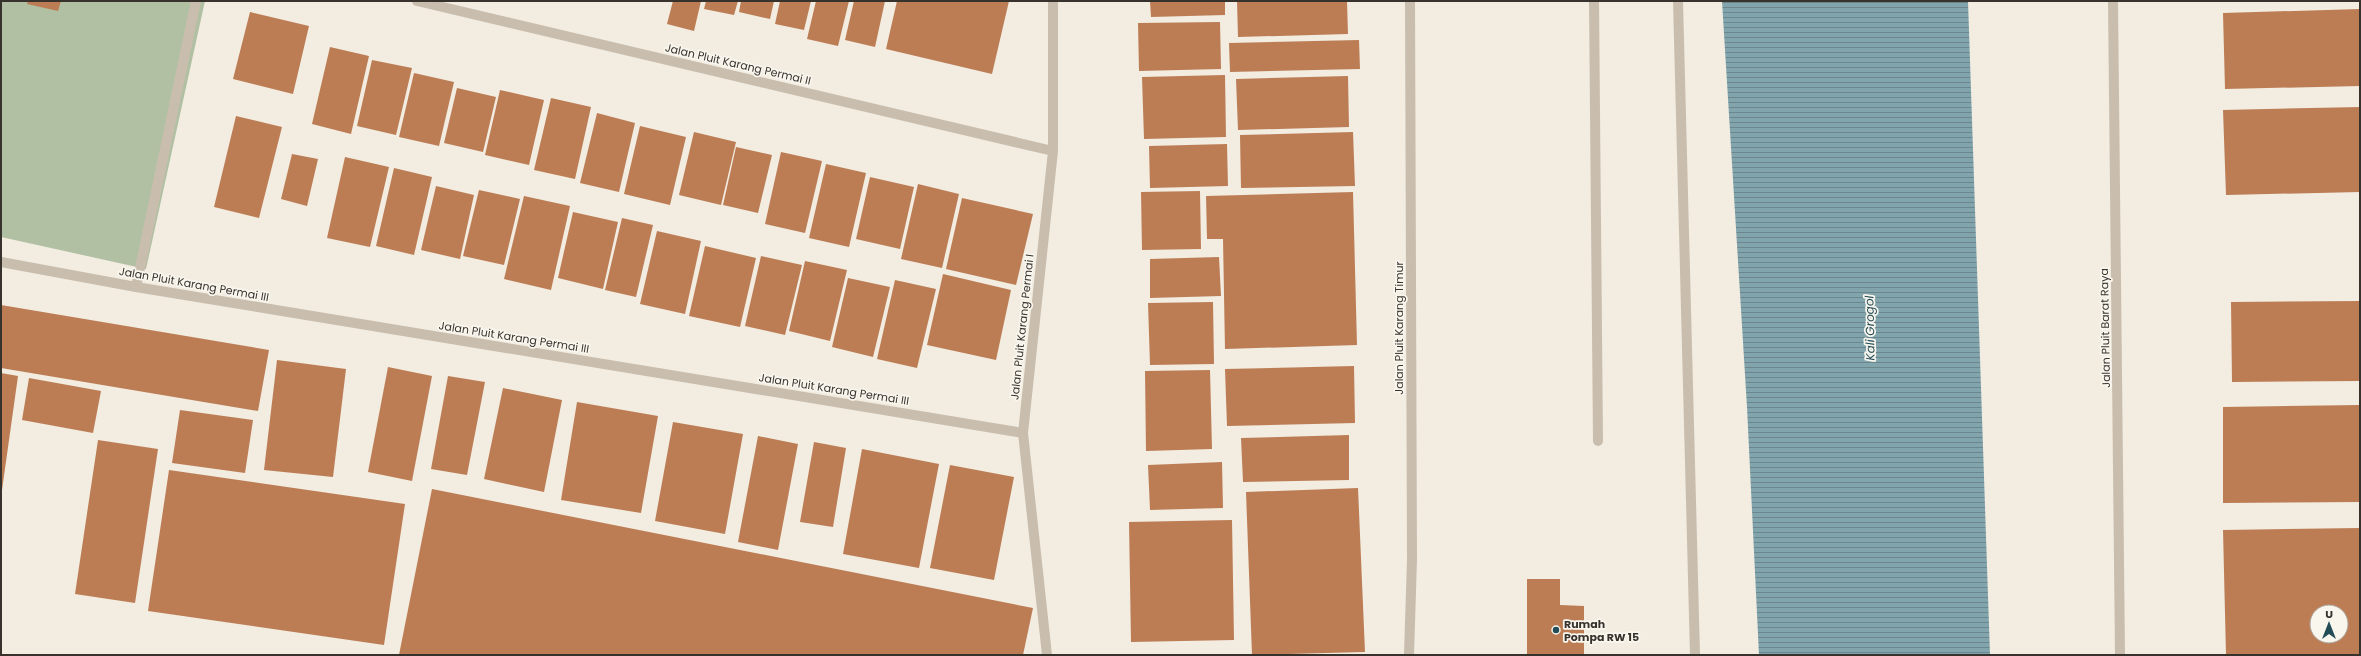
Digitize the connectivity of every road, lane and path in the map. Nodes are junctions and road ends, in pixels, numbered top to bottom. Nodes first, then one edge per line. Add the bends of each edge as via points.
1 (196, 1) edge
2 (417, 1) edge
3 (1053, 1) edge
4 (1410, 1) edge
5 (1594, 1) edge
6 (1678, 1) edge
7 (2113, 1) edge
8 (1053, 151) junction
9 (1, 262) edge
10 (136, 287) junction
11 (1024, 433) junction
12 (1598, 441) dead end
13 (1047, 655) edge
14 (1409, 655) edge
15 (1695, 655) edge
16 (2120, 655) edge

1 - 10 street
2 - 8 street, Jalan Pluit Karang Permai II
3 - 8 street, Jalan Pluit Karang Permai I
4 - 14 street, Jalan Pluit Karang Timur via 1412,559
5 - 12 street
6 - 15 street
7 - 16 street, Jalan Pluit Barat Raya
8 - 11 street, Jalan Pluit Karang Permai I
9 - 10 street, Jalan Pluit Karang Permai III
10 - 11 street, Jalan Pluit Karang Permai III
11 - 13 street, Jalan Pluit Karang Permai I

